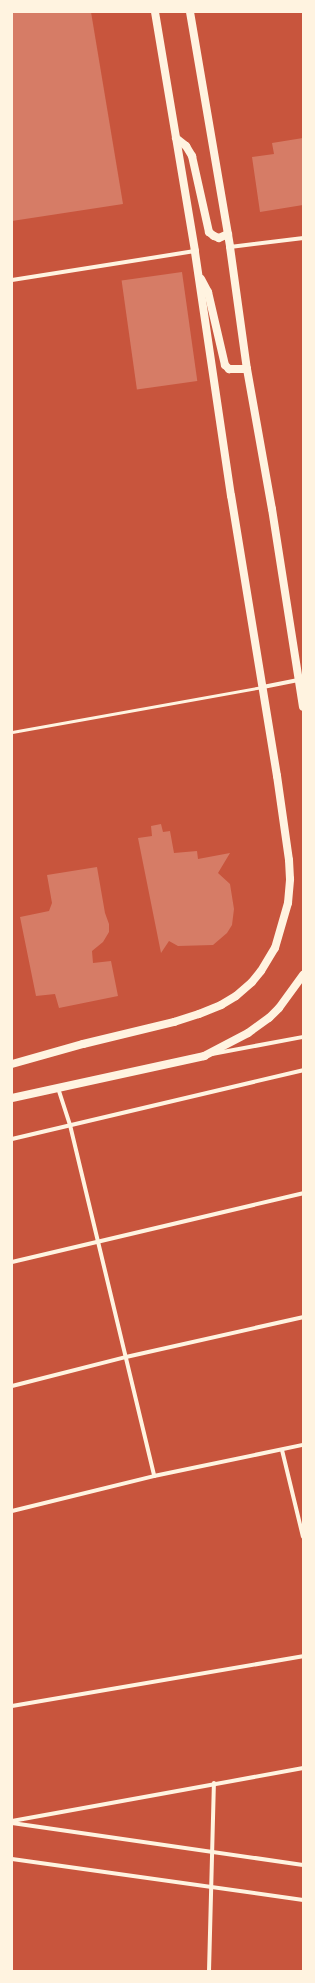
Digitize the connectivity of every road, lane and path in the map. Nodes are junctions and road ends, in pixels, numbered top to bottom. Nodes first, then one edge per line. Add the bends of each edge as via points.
1 (155, 12) edge
2 (190, 12) edge
3 (176, 138) junction
4 (228, 234) junction
5 (303, 238) edge
6 (230, 247) junction
7 (195, 251) junction
8 (198, 273) junction
9 (12, 280) edge
10 (247, 369) junction
11 (301, 680) edge
12 (263, 687) junction
13 (303, 707) edge
14 (12, 732) edge
15 (303, 975) edge
16 (303, 1037) edge
17 (204, 1056) junction
18 (12, 1064) edge
19 (303, 1070) edge
20 (58, 1088) junction
21 (12, 1098) edge
22 (70, 1125) junction
23 (12, 1139) edge
24 (303, 1194) edge
25 (98, 1242) junction
26 (12, 1262) edge
27 (303, 1317) edge
28 (126, 1357) junction
29 (12, 1386) edge
30 (303, 1445) edge
31 (282, 1450) junction
32 (154, 1476) junction
33 (12, 1511) edge
34 (303, 1537) edge
35 (303, 1656) edge
36 (12, 1706) edge
37 (303, 1768) edge
38 (214, 1783) junction
39 (12, 1822) edge
40 (212, 1852) junction
41 (12, 1859) edge
42 (303, 1865) edge
43 (211, 1887) junction
44 (303, 1900) edge
45 (209, 1971) edge

1 - 3 main road
2 - 4 main road
3 - 4 main road via 186,146 192,156 209,232 219,238
3 - 7 main road
4 - 6 main road
5 - 6 street
6 - 10 main road
7 - 8 main road
7 - 9 street
8 - 10 main road via 208,292 225,365 229,369
8 - 12 main road
10 - 11 main road
11 - 12 street
11 - 13 main road
12 - 14 lane
12 - 18 main road via 290,878 282,928 261,971 236,996 199,1014
15 - 17 main road via 279,1008 268,1018 248,1033
16 - 17 street
17 - 20 main road
19 - 22 street
20 - 21 main road
20 - 22 street
22 - 23 street
22 - 25 street
24 - 25 street
25 - 26 street
25 - 28 street
27 - 28 street
28 - 29 street
28 - 32 street
30 - 31 street
31 - 32 street
31 - 34 street
32 - 33 street
35 - 36 street
37 - 38 street
38 - 39 street
38 - 40 street
39 - 40 street
40 - 42 street
40 - 43 street
41 - 43 street
43 - 44 street
43 - 45 street

